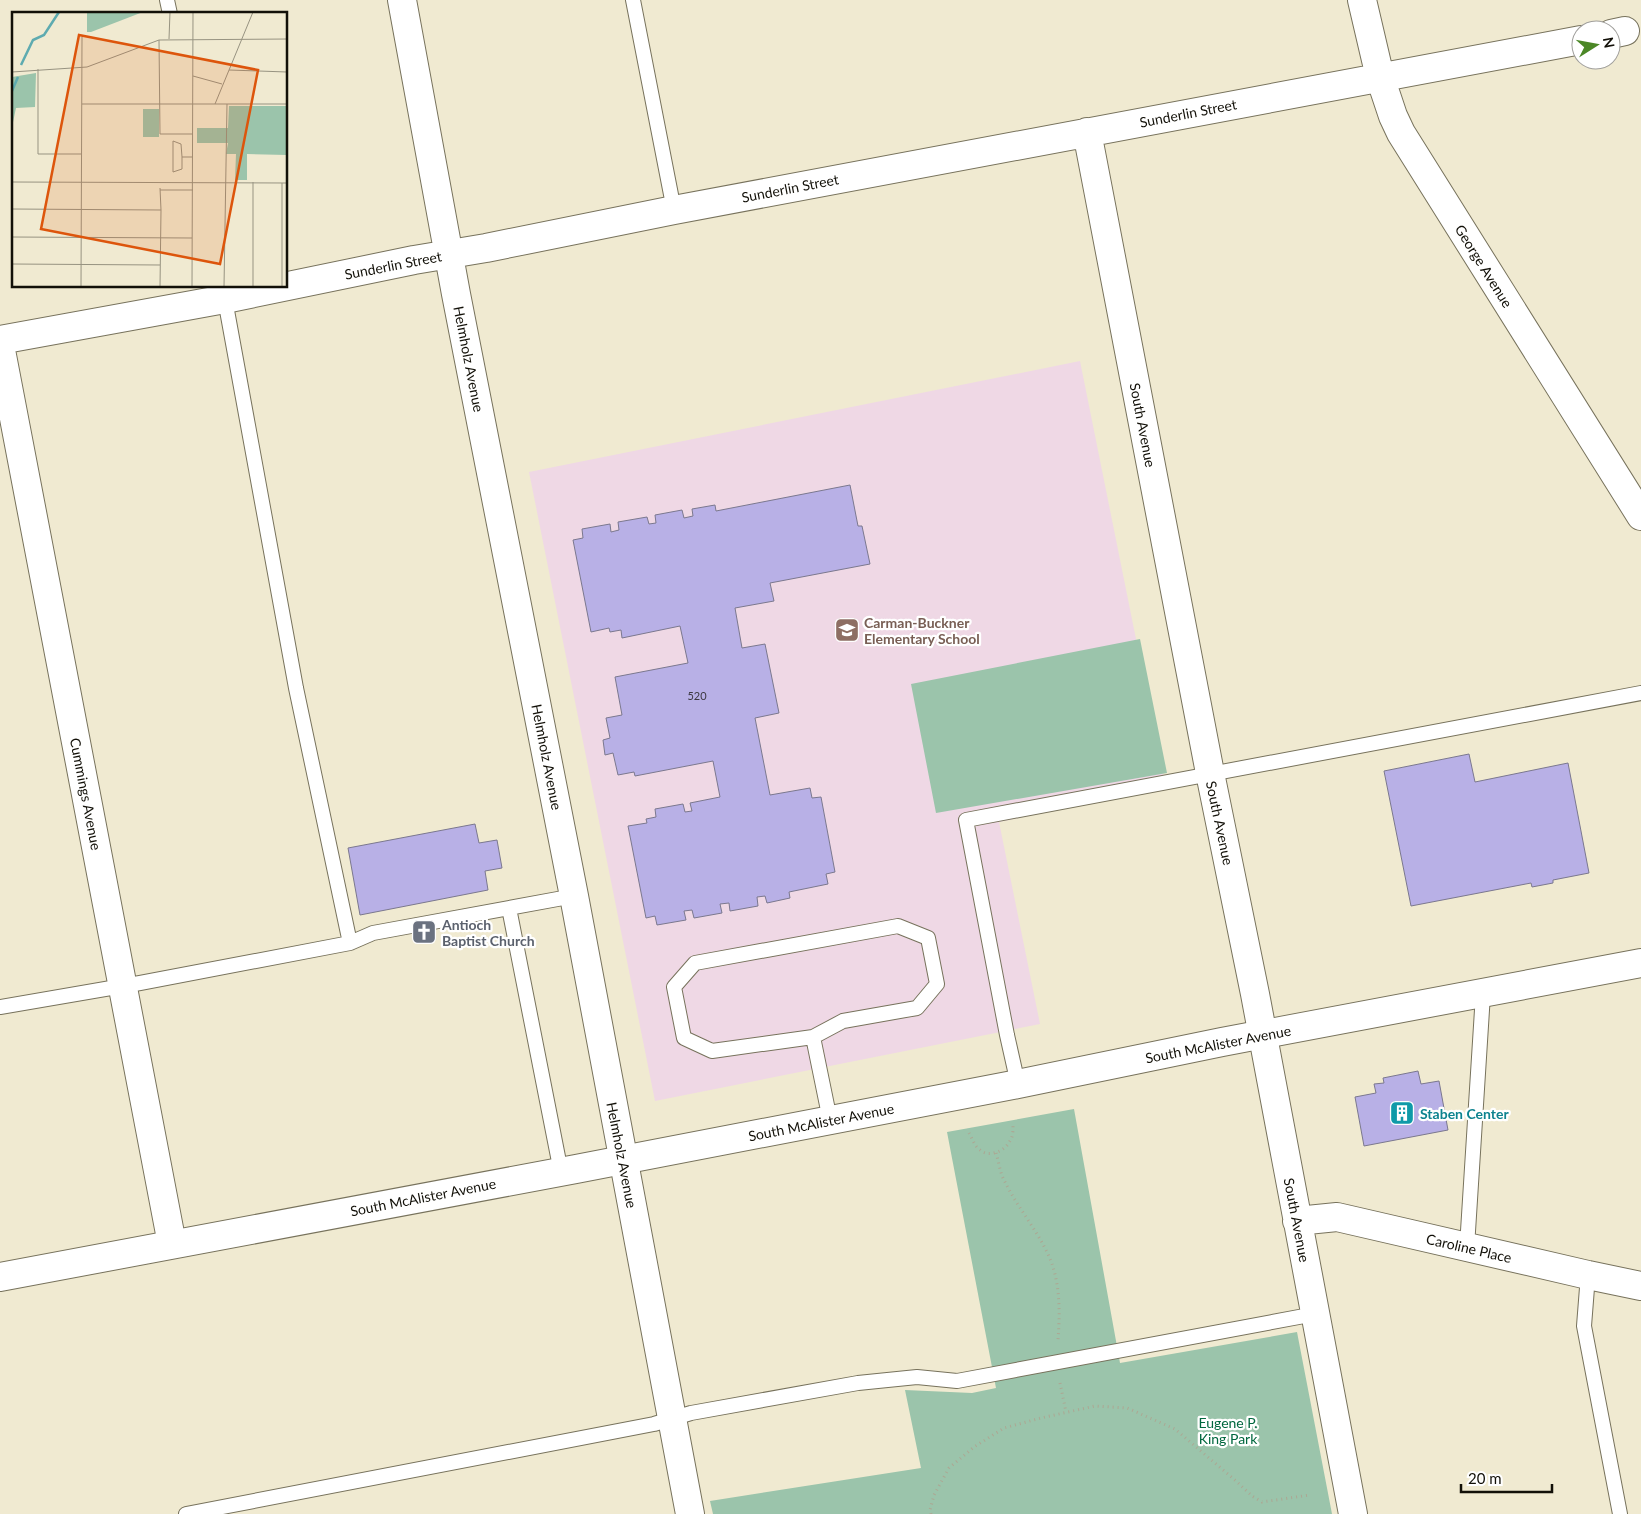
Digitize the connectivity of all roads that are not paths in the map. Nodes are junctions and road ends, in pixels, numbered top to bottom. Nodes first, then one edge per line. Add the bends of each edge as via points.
1 (402, 0) edge
2 (633, 0) edge
3 (1362, 0) edge
4 (1571, 42) edge
5 (1380, 77) junction
6 (1087, 132) junction
7 (674, 210) junction
8 (449, 254) junction
9 (288, 282) edge
10 (253, 288) edge
11 (224, 293) edge
12 (0, 340) edge
13 (0, 344) edge
14 (1641, 516) edge
15 (1641, 693) edge
16 (1210, 773) junction
17 (574, 896) junction
18 (509, 908) junction
19 (350, 943) junction
20 (1641, 963) edge
21 (123, 986) junction
22 (1483, 994) junction
23 (0, 1007) edge
24 (1262, 1035) junction
25 (813, 1037) junction
26 (1018, 1084) junction
27 (830, 1120) junction
28 (624, 1160) junction
29 (561, 1172) junction
30 (1297, 1221) junction
31 (172, 1244) junction
32 (1467, 1247) junction
33 (1588, 1275) junction
34 (0, 1277) edge
35 (1641, 1286) edge
36 (1315, 1314) junction
37 (672, 1419) junction
38 (186, 1514) edge
39 (690, 1514) edge
40 (1353, 1514) edge
41 (1620, 1514) edge

1 - 8 street, Helmholz Avenue
2 - 7 lane
3 - 5 street, George Avenue
4 - 5 street, Sunderlin Street
5 - 6 street, Sunderlin Street
5 - 14 street, George Avenue via 1401,133
6 - 7 street, Sunderlin Street
6 - 16 street, South Avenue
7 - 8 street, Sunderlin Street
8 - 9 street, Sunderlin Street
8 - 17 street, Helmholz Avenue
10 - 11 street, Sunderlin Street
11 - 12 street, Sunderlin Street
11 - 19 lane via 296,688
13 - 21 street, Cummings Avenue
15 - 16 lane
16 - 24 street, South Avenue
16 - 26 lane via 966,820
17 - 18 lane
17 - 28 street, Helmholz Avenue
18 - 19 lane via 373,933
18 - 29 lane
19 - 21 lane
20 - 22 street, South McAlister Avenue
21 - 23 lane
21 - 31 street, Cummings Avenue
22 - 24 street, South McAlister Avenue
22 - 32 lane
24 - 26 street, South McAlister Avenue
24 - 30 street, South Avenue
25 - 25 lane via 843,1021 917,1008 936,984 928,938 898,926 695,963 674,987 684,1038 712,1051
25 - 27 lane
26 - 27 street, South McAlister Avenue
27 - 28 street, South McAlister Avenue
28 - 29 street, South McAlister Avenue
28 - 37 street, Helmholz Avenue
29 - 31 street, South McAlister Avenue
30 - 32 street, Caroline Place via 1336,1217
30 - 36 street, South Avenue
31 - 34 street, South McAlister Avenue
32 - 33 street, Caroline Place
33 - 35 street, Caroline Place
33 - 41 lane via 1584,1326
36 - 37 lane via 957,1381 917,1377 858,1383
36 - 40 street, South Avenue
37 - 38 lane
37 - 39 street, Helmholz Avenue

